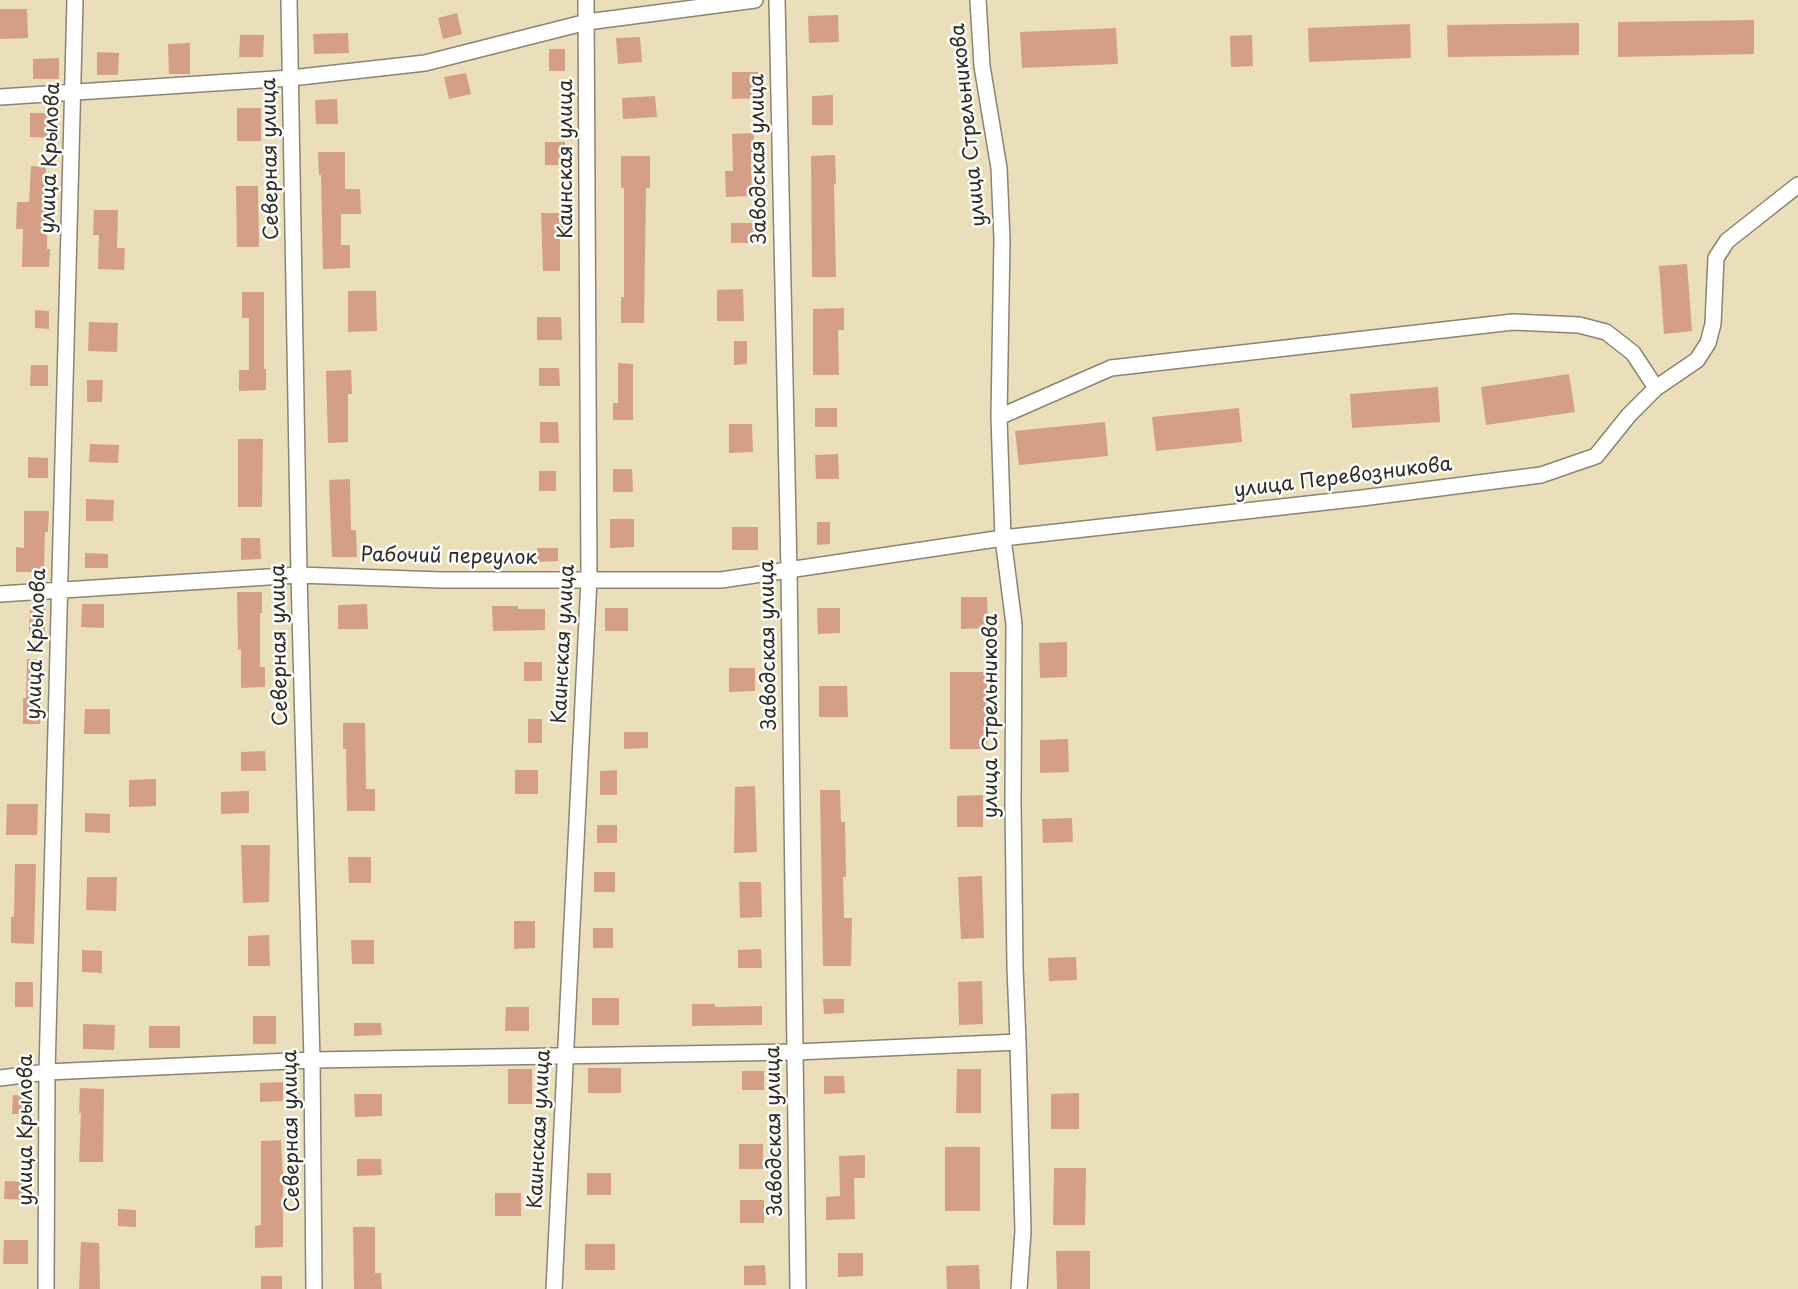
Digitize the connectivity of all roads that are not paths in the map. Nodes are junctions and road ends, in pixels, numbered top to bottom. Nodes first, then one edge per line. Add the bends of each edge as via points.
1 (75, 0) edge
2 (289, 0) edge
3 (586, 0) edge
4 (755, 0) edge
5 (777, 0) edge
6 (978, 0) edge
7 (586, 22) junction
8 (291, 78) junction
9 (74, 93) junction
10 (0, 97) edge
11 (1798, 185) edge
12 (1656, 388) junction
13 (999, 417) junction
14 (1003, 538) junction
15 (789, 571) junction
16 (299, 575) junction
17 (589, 579) junction
18 (60, 589) junction
19 (0, 594) edge
20 (1018, 1042) junction
21 (796, 1052) junction
22 (564, 1055) junction
23 (312, 1060) junction
24 (47, 1071) junction
25 (0, 1078) edge
26 (46, 1289) edge
27 (314, 1289) edge
28 (554, 1289) edge
29 (798, 1289) edge
30 (1019, 1289) edge

1 - 9 street, улица Крылова
2 - 8 street, Северная улица
3 - 7 street, Каинская улица
4 - 7 street
5 - 15 street, Заводская улица
6 - 13 street, улица Стрельникова via 982,66 999,168
7 - 8 street via 425,63
7 - 17 street, Каинская улица
8 - 9 street
8 - 16 street, Северная улица
9 - 10 street
9 - 18 street, улица Крылова
11 - 12 street, улица Перевозникова via 1727,241 1716,258 1713,324 1708,343 1697,360
12 - 13 street via 1633,354 1606,332 1579,325 1513,322 1111,368
12 - 14 street, улица Перевозникова via 1596,456 1541,475
13 - 14 street, улица Стрельникова
14 - 15 street, Рабочий переулок
14 - 20 street, улица Стрельникова via 1014,624
15 - 17 street, Рабочий переулок via 721,580
15 - 21 street, Заводская улица
16 - 17 street, Рабочий переулок via 441,580
16 - 18 street, Рабочий переулок
16 - 23 street, Северная улица
17 - 22 street, Каинская улица
18 - 19 street, Рабочий переулок
18 - 24 street, улица Крылова
20 - 21 street
20 - 30 street, улица Стрельникова via 1023,1232
21 - 22 street
21 - 29 street, Заводская улица
22 - 23 street
22 - 28 street, Каинская улица
23 - 24 street
23 - 27 street, Северная улица
24 - 25 street
24 - 26 street, улица Крылова

